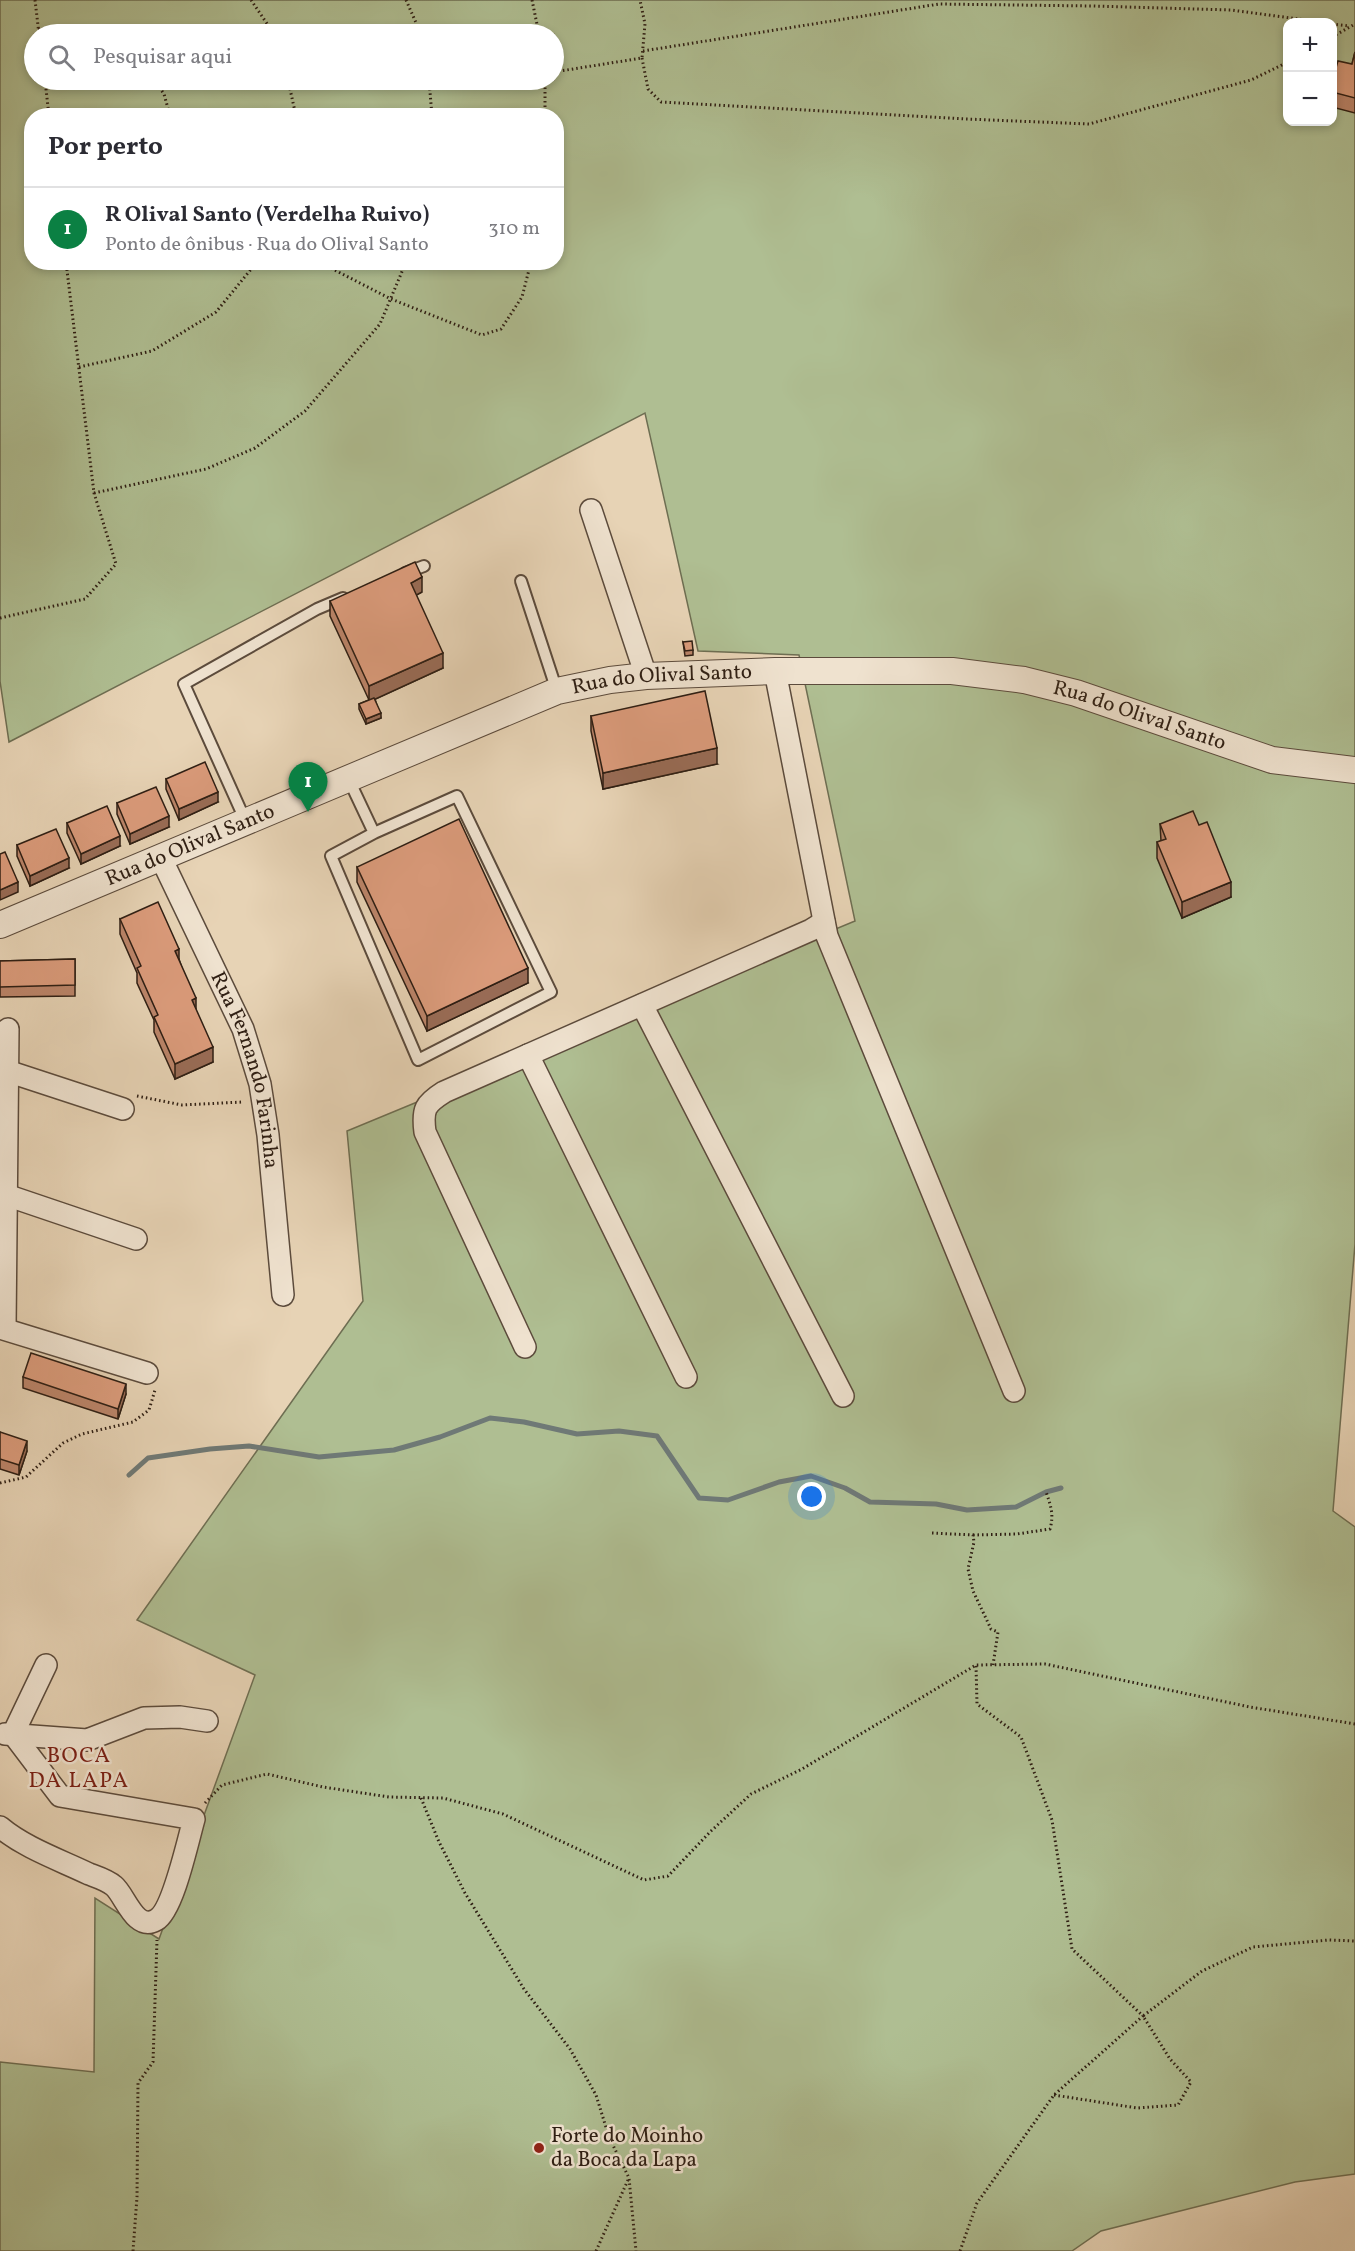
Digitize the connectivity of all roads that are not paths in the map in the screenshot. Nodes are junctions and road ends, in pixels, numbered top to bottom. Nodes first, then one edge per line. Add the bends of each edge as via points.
1 (591, 510) dead end
2 (424, 566) dead end
3 (392, 579) edge
4 (521, 581) dead end
5 (349, 596) edge
6 (775, 671) junction
7 (646, 676) junction
8 (557, 691) junction
9 (1355, 770) edge
10 (349, 779) junction
11 (246, 822) junction
12 (374, 833) junction
13 (161, 858) junction
14 (824, 922) junction
15 (0, 925) edge
16 (642, 1005) junction
17 (8, 1029) dead end
18 (528, 1055) junction
19 (4, 1072) edge
20 (123, 1109) road end
21 (4, 1201) edge
22 (136, 1239) dead end
23 (283, 1295) dead end
24 (3, 1328) edge
25 (525, 1347) dead end
26 (147, 1373) road end
27 (686, 1377) dead end
28 (1014, 1391) dead end
29 (843, 1396) dead end
30 (46, 1665) dead end
31 (207, 1721) dead end
32 (6, 1734) edge
33 (0, 1827) edge

1 - 7 street
2 - 3 lane
4 - 8 lane
5 - 11 lane via 317,609 184,684
6 - 7 street, Rua do Olival Santo
6 - 9 street, Rua do Olival Santo via 952,671 1024,680 1076,693 1257,757
6 - 14 street
7 - 8 street, Rua do Olival Santo
8 - 10 street, Rua do Olival Santo
10 - 11 street, Rua do Olival Santo
10 - 12 lane
11 - 13 street, Rua do Olival Santo
12 - 12 lane via 330,856 418,1060 551,992 457,796
13 - 15 street, Rua do Olival Santo
13 - 23 street, Rua Fernando Farinha via 243,1029 260,1084
14 - 16 street
14 - 28 street
16 - 18 street
16 - 29 street
17 - 19 street
18 - 25 street via 444,1092 429,1101 423,1115 425,1132
18 - 27 street
19 - 20 street
19 - 21 street
21 - 22 street
21 - 24 street
24 - 26 street
30 - 32 street
31 - 32 street via 144,1718 87,1740
32 - 33 street via 60,1796 194,1819 172,1898 158,1920 146,1922 133,1913 113,1885

